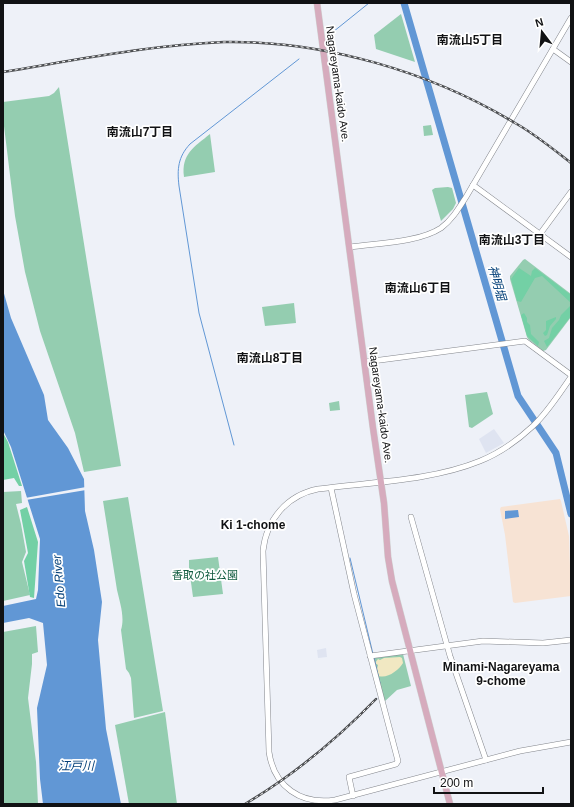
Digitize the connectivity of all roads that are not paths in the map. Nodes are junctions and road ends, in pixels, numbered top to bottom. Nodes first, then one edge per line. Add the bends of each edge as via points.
1 (317, 3) edge
2 (571, 18) edge
3 (553, 49) junction
4 (571, 62) edge
5 (473, 185) junction
6 (571, 192) edge
7 (540, 234) junction
8 (350, 246) junction
9 (571, 257) edge
10 (365, 362) junction
11 (571, 376) edge
12 (381, 481) junction
13 (331, 488) junction
14 (411, 517) dead end
15 (571, 640) edge
16 (447, 646) junction
17 (410, 650) junction
18 (370, 656) junction
19 (571, 742) edge
20 (486, 760) junction
21 (442, 772) junction
22 (353, 796) junction
23 (450, 804) edge

1 - 8 main road, Nagareyama-kaido Ave.
2 - 3 street
3 - 4 street
3 - 5 street
5 - 7 street
5 - 8 street via 455,214 436,231 414,238
6 - 7 street
7 - 9 street
8 - 10 main road, Nagareyama-kaido Ave.
10 - 11 street via 523,341
10 - 12 main road, Nagareyama-kaido Ave.
11 - 12 street via 536,423 505,448 481,461 452,470
12 - 13 street
12 - 17 main road, Nagareyama-kaido Ave. via 392,581
13 - 18 street
13 - 22 street via 307,492 288,502 273,520 265,538 263,558 270,752 280,780 287,788 302,797 323,802
14 - 16 street
15 - 16 street via 535,643 482,641
16 - 17 street
16 - 20 street
17 - 18 street
17 - 21 main road, Nagareyama-kaido Ave.
18 - 22 street via 398,761 396,764 349,777
19 - 20 street via 537,747
20 - 21 street
21 - 22 street
21 - 23 main road, Nagareyama-kaido Ave.

